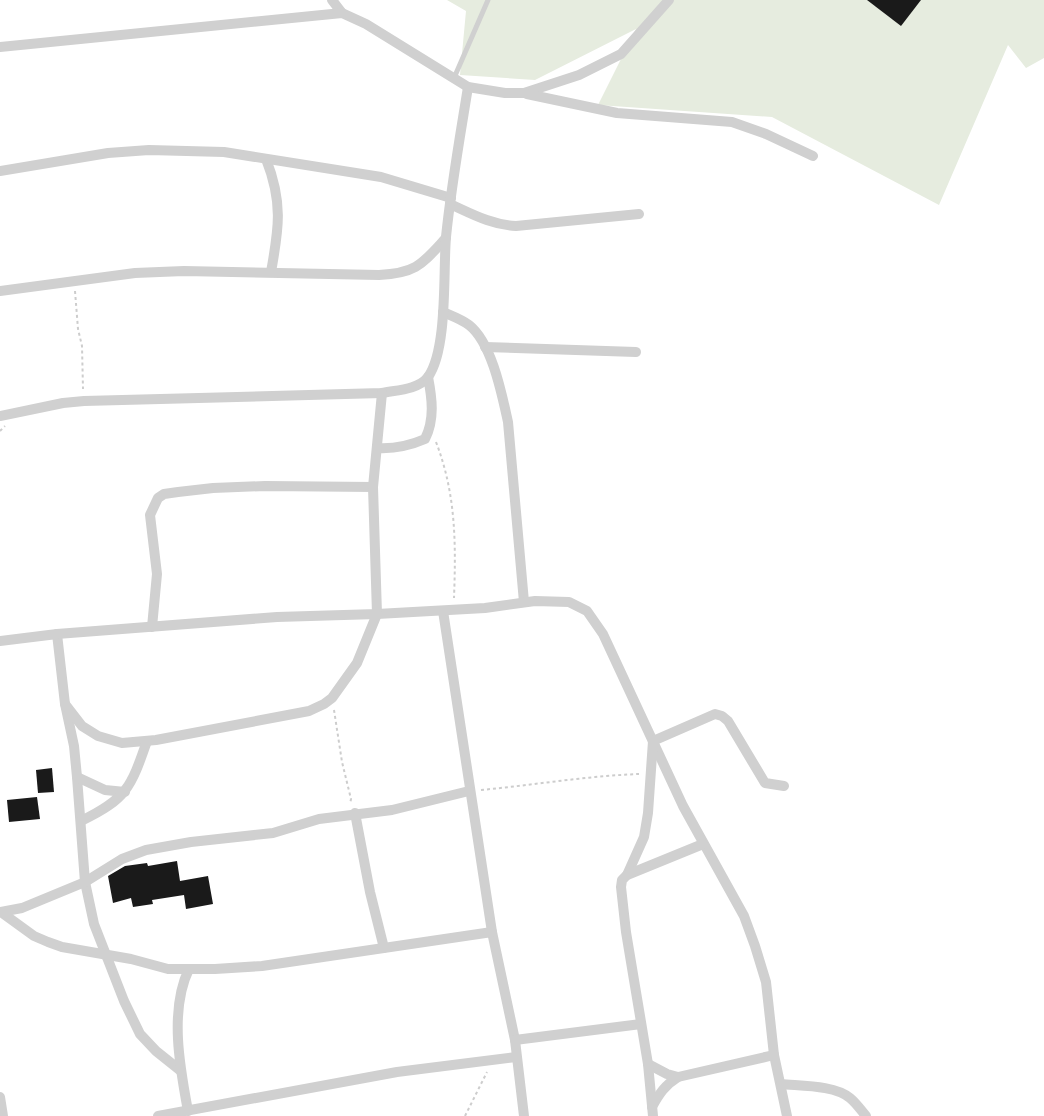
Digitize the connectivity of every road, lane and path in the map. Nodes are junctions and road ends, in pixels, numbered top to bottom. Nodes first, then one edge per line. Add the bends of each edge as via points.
1 (333, 0) edge
2 (488, 0) edge
3 (669, 0) edge
4 (342, 13) junction
5 (0, 47) edge
6 (454, 79) junction
7 (468, 87) junction
8 (524, 93) junction
9 (813, 156) dead end
10 (266, 159) junction
11 (0, 171) edge
12 (450, 201) junction
13 (639, 214) dead end
14 (446, 238) junction
15 (271, 272) junction
16 (75, 282) junction
17 (0, 291) edge
18 (443, 312) junction
19 (485, 347) junction
20 (636, 352) dead end
21 (428, 377) junction
22 (382, 393) junction
23 (84, 401) junction
24 (0, 416) edge
25 (431, 428) junction
26 (377, 448) junction
27 (373, 487) junction
28 (524, 602) junction
29 (448, 610) junction
30 (377, 614) junction
31 (152, 627) junction
32 (57, 634) junction
33 (0, 641) edge
34 (332, 698) junction
35 (65, 704) junction
36 (147, 741) junction
37 (653, 741) junction
38 (651, 774) junction
39 (77, 777) junction
40 (784, 786) dead end
41 (469, 791) junction
42 (125, 792) junction
43 (350, 814) junction
44 (81, 821) junction
45 (702, 844) junction
46 (627, 874) junction
47 (85, 882) junction
48 (1, 912) edge
49 (492, 932) junction
50 (384, 948) junction
51 (106, 955) junction
52 (189, 969) junction
53 (641, 1024) junction
54 (514, 1040) junction
55 (774, 1055) junction
56 (516, 1057) junction
57 (494, 1059) junction
58 (648, 1064) junction
59 (181, 1071) junction
60 (678, 1077) junction
61 (781, 1084) junction
62 (0, 1097) edge
63 (211, 1111) edge
64 (188, 1112) junction
65 (652, 1112) edge
66 (3, 1116) edge
67 (158, 1116) edge
68 (465, 1116) edge
69 (524, 1116) edge
70 (787, 1116) edge
71 (866, 1116) edge

1 - 4 street
2 - 6 lane
3 - 8 street via 621,54 579,75
4 - 5 street
4 - 6 street
6 - 7 street
7 - 8 street
7 - 12 street
8 - 9 street via 617,113 732,122
10 - 11 street via 224,152 149,150
10 - 12 street via 381,177
10 - 15 street via 275,182 279,214
12 - 13 street via 499,225
12 - 14 street
14 - 15 street via 417,268 401,274
14 - 18 street
15 - 16 street via 135,273
16 - 17 street
16 - 23 path
18 - 19 street via 471,326
18 - 21 street via 436,358
19 - 20 street
19 - 28 street via 508,422
21 - 22 street via 418,385
21 - 25 street
22 - 23 street
22 - 26 street
23 - 24 street
25 - 26 street via 425,439 415,443
25 - 29 path via 445,463 452,496 456,549
26 - 27 street
27 - 30 street
27 - 31 street via 265,486 164,494 150,515 157,574
28 - 29 street
28 - 37 street via 568,602 587,611 603,634
29 - 30 street
29 - 41 street
30 - 31 street
30 - 34 street via 357,663
31 - 32 street
32 - 33 street
32 - 35 street
34 - 36 street via 309,711
34 - 43 path via 351,799
35 - 36 street via 82,726 98,736 122,743
35 - 39 street
36 - 42 street
37 - 38 street
37 - 40 street via 715,714 722,716 765,783
37 - 45 street
38 - 41 path
38 - 46 street via 644,837
39 - 42 street via 105,790
39 - 44 street
41 - 43 street via 392,810
41 - 49 street
42 - 44 street
43 - 47 street via 273,833 146,850 122,859
43 - 50 street
44 - 47 street
45 - 46 street
45 - 55 street via 744,916 756,946 766,982
46 - 53 street via 621,887
47 - 48 street via 22,908
47 - 51 street
48 - 51 street via 48,942
49 - 50 street
49 - 54 street
50 - 52 street via 262,966
51 - 52 street via 168,969
51 - 59 street via 140,1034
52 - 59 street via 178,1006
53 - 54 street
53 - 58 street
54 - 56 street
55 - 60 street
55 - 61 street
56 - 57 street
56 - 69 street
57 - 63 street via 397,1072
57 - 68 path
58 - 60 street
58 - 65 street
59 - 64 street
60 - 65 street via 659,1093
61 - 70 street
61 - 71 street via 838,1092 849,1097
62 - 66 street
63 - 64 street
64 - 67 street

